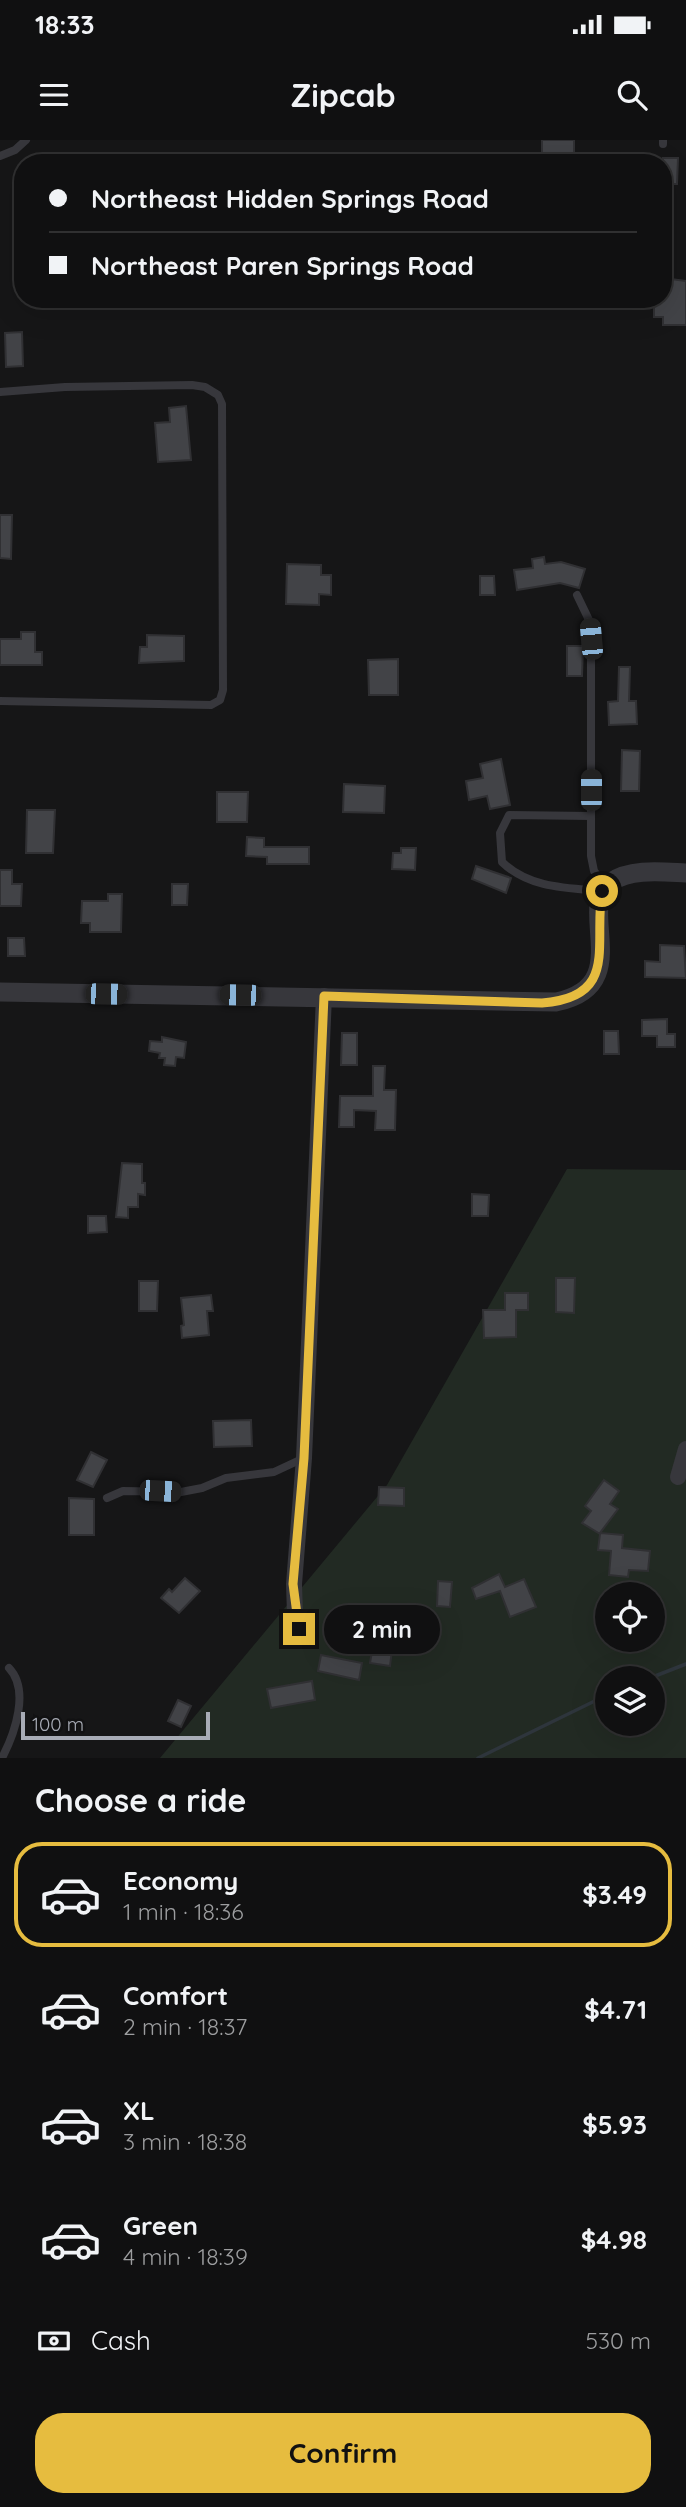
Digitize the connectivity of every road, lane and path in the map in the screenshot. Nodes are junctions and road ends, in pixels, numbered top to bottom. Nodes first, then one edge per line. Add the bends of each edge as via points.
1 (26, 140) edge
2 (0, 156) edge
3 (0, 392) edge
4 (576, 595) dead end
5 (0, 701) edge
6 (591, 816) junction
7 (686, 873) edge
8 (604, 889) junction
9 (0, 992) edge
10 (324, 996) junction
11 (686, 1448) edge
12 (304, 1458) junction
13 (678, 1477) dead end
14 (107, 1498) dead end
15 (303, 1639) dead end
16 (9, 1668) dead end
17 (2, 1758) edge

1 - 2 lane
3 - 5 lane via 165,384 205,387 218,396 222,404 223,664 223,690 220,700 211,705
4 - 6 lane via 589,620 591,639
6 - 8 lane via 594,871
6 - 8 lane via 509,815 500,833 502,862 516,876 532,882
7 - 8 street via 625,876
8 - 10 street via 599,966 586,990 570,999 542,1003
9 - 10 street
10 - 12 street
11 - 13 street
12 - 14 lane via 274,1472 226,1478 202,1488 123,1491
12 - 15 street via 293,1584
16 - 17 lane via 18,1677 20,1695

